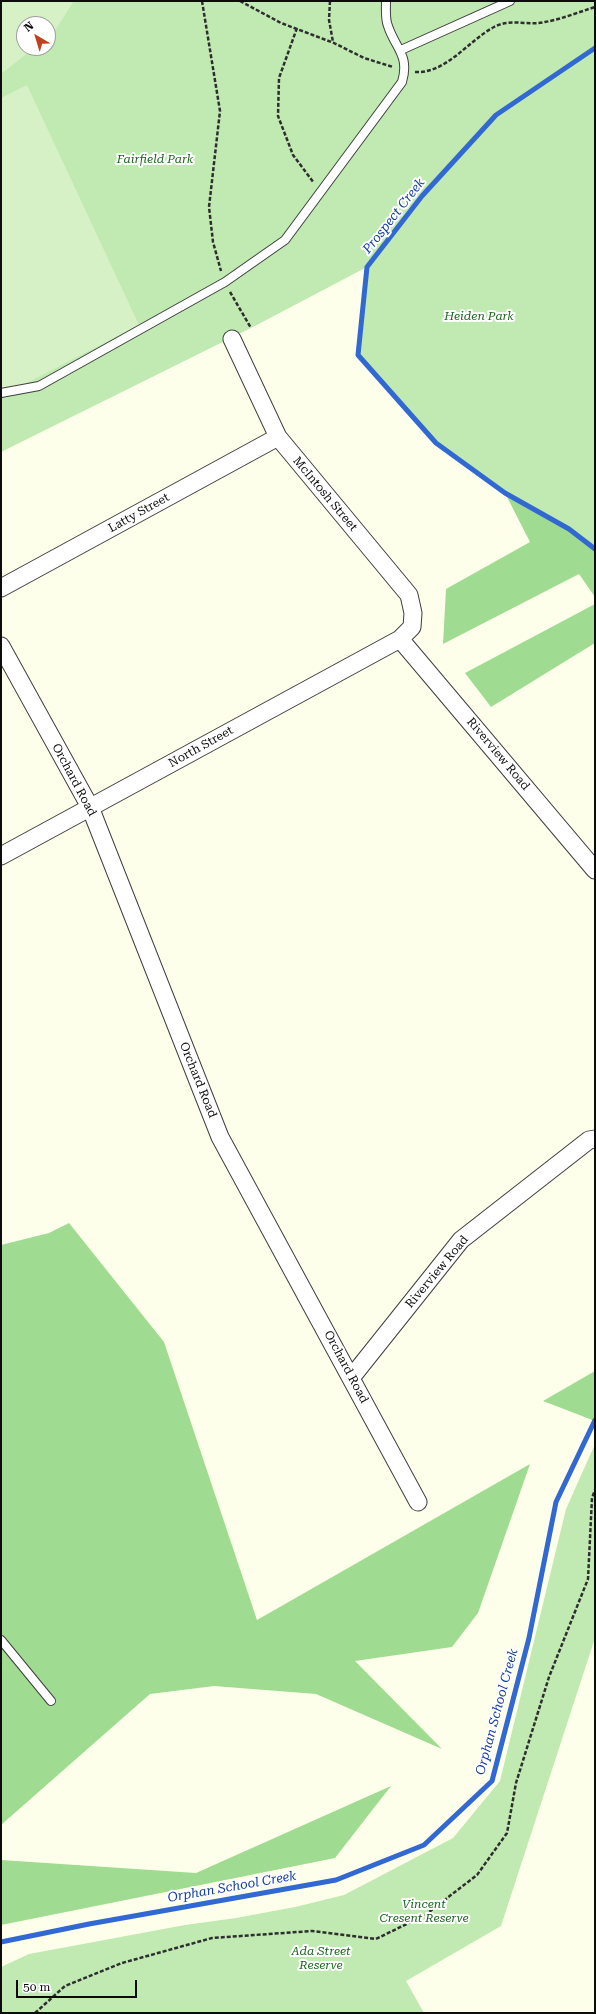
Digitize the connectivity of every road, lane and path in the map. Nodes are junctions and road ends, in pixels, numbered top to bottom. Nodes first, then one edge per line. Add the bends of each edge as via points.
1 (202, 1) edge
2 (240, 1) edge
3 (330, 1) edge
4 (386, 1) edge
5 (510, 1) edge
6 (595, 6) edge
7 (297, 28) junction
8 (334, 43) junction
9 (401, 50) junction
10 (405, 72) junction
11 (321, 192) junction
12 (225, 282) junction
13 (251, 328) dead end
14 (232, 339) dead end
15 (1, 393) edge
16 (278, 437) junction
17 (1, 588) edge
18 (400, 639) junction
19 (1, 646) edge
20 (90, 807) junction
21 (1, 856) edge
22 (595, 870) edge
23 (595, 1138) edge
24 (351, 1378) junction
25 (595, 1490) edge
26 (418, 1502) dead end
27 (1, 1640) edge
28 (51, 1701) dead end
29 (35, 2013) edge

1 - 12 path via 220,111 209,207 213,242
2 - 7 path via 281,23
3 - 8 path via 329,20
4 - 9 lane via 387,26
5 - 9 lane
6 - 10 path via 545,22 502,23 433,70
7 - 8 path
7 - 11 path via 279,78 278,116 292,155
8 - 10 path via 364,58
9 - 10 lane
10 - 11 lane via 402,82
11 - 12 lane via 285,240
12 - 13 path
12 - 15 lane via 39,386
14 - 16 street, McIntosh Street
16 - 17 street, Latty Street
16 - 18 street, McIntosh Street via 409,595 413,613 412,627
18 - 20 street, North Street
18 - 22 street, Riverview Road
19 - 20 street, Orchard Road
20 - 21 street, North Street
20 - 24 street, Orchard Road via 220,1137
23 - 24 street, Riverview Road via 589,1140 461,1240
24 - 26 street, Orchard Road
25 - 29 path via 592,1498 588,1579 547,1685 516,1783 507,1833 477,1875 425,1916 376,1939 312,1931 212,1938 122,1962 65,1986
27 - 28 lane

